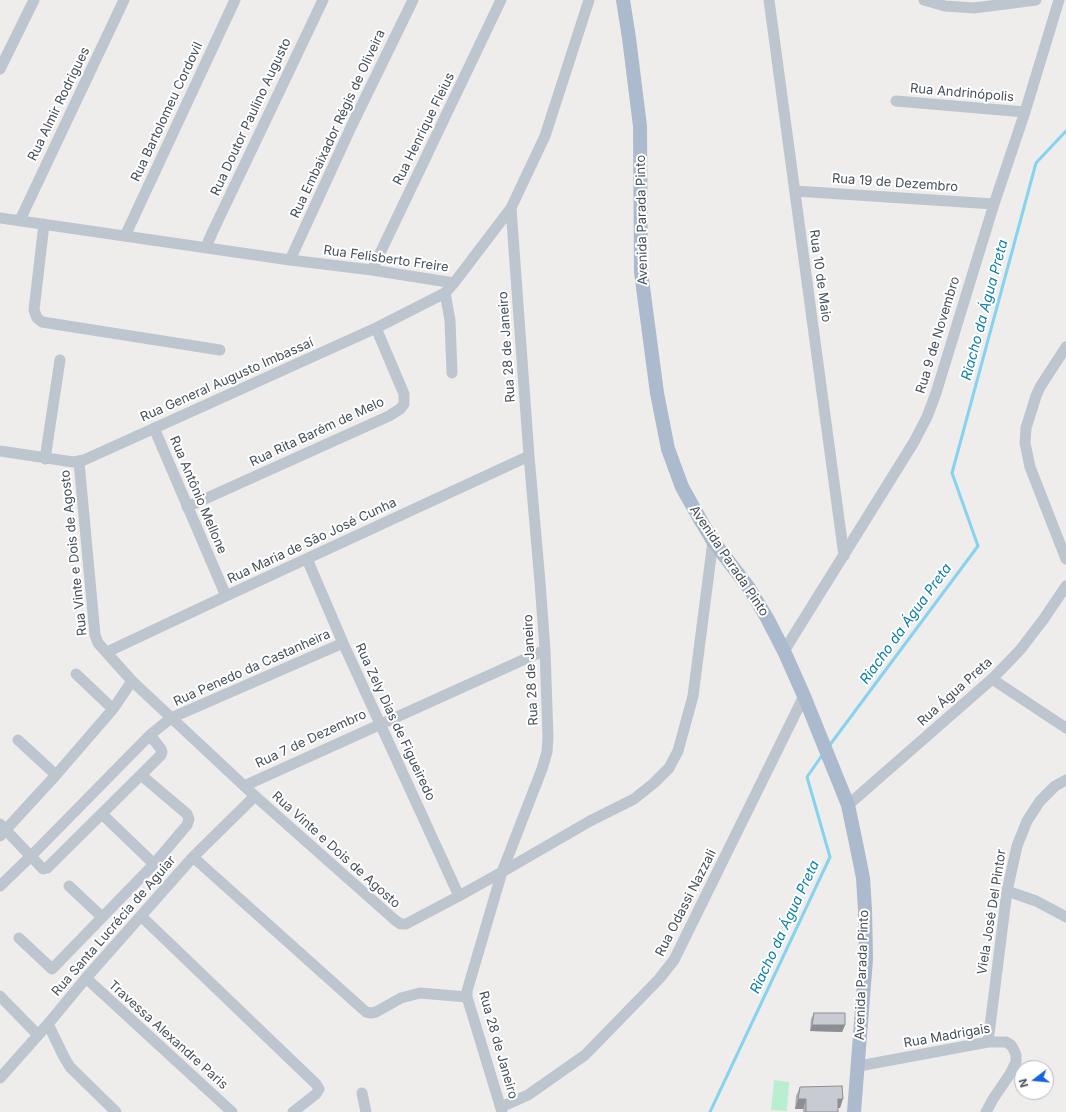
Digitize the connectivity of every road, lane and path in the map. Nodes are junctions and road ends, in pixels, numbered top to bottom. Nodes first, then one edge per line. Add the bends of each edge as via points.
1 (34, 0) edge
2 (124, 0) edge
3 (234, 0) edge
4 (323, 0) edge
5 (413, 0) edge
6 (501, 0) edge
7 (589, 0) edge
8 (623, 0) edge
9 (769, 0) edge
10 (924, 0) edge
11 (1036, 0) edge
12 (1059, 0) edge
13 (0, 69) edge
14 (896, 101) dead end
15 (1025, 112) junction
16 (795, 190) junction
17 (994, 204) junction
18 (511, 208) junction
19 (0, 218) edge
20 (20, 220) junction
21 (44, 224) junction
22 (124, 236) junction
23 (206, 247) junction
24 (290, 260) junction
25 (372, 270) junction
26 (454, 283) junction
27 (445, 293) junction
28 (376, 328) junction
29 (1066, 347) edge
30 (220, 350) dead end
31 (60, 360) dead end
32 (452, 373) dead end
33 (154, 428) junction
34 (0, 451) edge
35 (529, 456) junction
36 (45, 459) junction
37 (79, 462) junction
38 (187, 507) junction
39 (712, 541) junction
40 (844, 556) junction
41 (307, 559) junction
42 (1066, 559) edge
43 (1066, 586) edge
44 (226, 596) junction
45 (343, 643) junction
46 (545, 650) junction
47 (784, 651) junction
48 (107, 652) junction
49 (76, 674) dead end
50 (992, 679) junction
51 (132, 681) junction
52 (804, 696) junction
53 (113, 709) junction
54 (171, 718) junction
55 (380, 723) junction
56 (1066, 728) edge
57 (150, 735) junction
58 (18, 740) dead end
59 (56, 775) junction
60 (141, 775) junction
61 (1066, 780) edge
62 (244, 786) junction
63 (255, 796) junction
64 (848, 805) junction
65 (102, 814) junction
66 (2, 830) edge
67 (32, 856) junction
68 (192, 858) junction
69 (154, 864) junction
70 (502, 872) junction
71 (0, 886) edge
72 (69, 886) dead end
73 (1007, 891) junction
74 (459, 896) junction
75 (141, 916) junction
76 (102, 917) junction
77 (1066, 917) edge
78 (19, 938) dead end
79 (86, 978) junction
80 (0, 996) edge
81 (467, 997) junction
82 (48, 1024) junction
83 (38, 1035) junction
84 (988, 1042) junction
85 (858, 1066) junction
86 (0, 1078) edge
87 (362, 1093) dead end
88 (502, 1109) edge
89 (116, 1112) edge
90 (232, 1112) edge
91 (294, 1112) edge
92 (366, 1112) edge
93 (854, 1112) edge
94 (986, 1112) edge

1 - 13 street
2 - 20 street, Rua Almir Rodrigues
3 - 22 street, Rua Bartolomeu Cordovil
4 - 23 street, Rua Doutor Paulino Augusto
5 - 24 street, Rua Embaixador Régis de Oliveira
6 - 25 street, Rua Henrique Fleius
7 - 18 street, Rua Felisberto Freire via 545,136
8 - 39 main road, Avenida Parada Pinto via 640,126 641,272 657,393 668,449 682,487
9 - 16 street, Rua 10 de Maio
10 - 11 street via 946,6 974,8
12 - 15 street, Rua 9 de Novembro
14 - 15 street, Rua Andrinópolis
15 - 17 street, Rua 9 de Novembro
16 - 17 street, Rua 19 de Dezembro
16 - 40 street, Rua 10 de Maio
17 - 40 street, Rua 9 de Novembro via 927,416 914,442
18 - 26 street, Rua Felisberto Freire
18 - 35 street, Rua 28 de Janeiro
19 - 20 street, Rua Felisberto Freire
20 - 21 street, Rua Felisberto Freire
21 - 22 street, Rua Felisberto Freire
21 - 30 street via 34,310 42,322
22 - 23 street, Rua Felisberto Freire
23 - 24 street, Rua Felisberto Freire
24 - 25 street, Rua Felisberto Freire
25 - 26 street, Rua Felisberto Freire
26 - 27 street, Rua General Augusto Imbassaí
27 - 28 street, Rua General Augusto Imbassaí
27 - 32 street via 450,320
28 - 33 street, Rua General Augusto Imbassaí
28 - 38 street, Rua Rita Barém de Melo via 404,394 404,404 400,409
29 - 42 street via 1038,392 1025,435 1030,467
31 - 36 street
33 - 37 street, Rua General Augusto Imbassaí
33 - 38 street, Rua Antônio Mellone
34 - 36 street, Rua General Augusto Imbassaí
35 - 41 street, Rua Maria de São José Cunha
35 - 46 street, Rua 28 de Janeiro
36 - 37 street, Rua General Augusto Imbassaí
37 - 48 street, Rua Vinte e Dois de Agosto via 95,634 98,643
38 - 44 street, Rua Antônio Mellone
39 - 47 main road, Avenida Parada Pinto via 749,588
39 - 70 street, Rua Vinte e Dois de Agosto via 693,696 678,751 669,768 634,799 590,821
40 - 47 street, Rua 9 de Novembro
41 - 44 street, Rua Maria de São José Cunha
41 - 45 street, Rua Zely Dias de Figueiredo
43 - 50 street, Rua Água Preta via 1020,650
44 - 48 street, Rua Maria de São José Cunha
45 - 54 street, Rua Penedo da Castanheira
45 - 55 street, Rua Zely Dias de Figueiredo
46 - 55 street, Rua 7 de Dezembro
46 - 70 street, Rua 28 de Janeiro via 547,752
47 - 52 main road, Avenida Parada Pinto
48 - 51 street, Rua Vinte e Dois de Agosto
49 - 53 street
50 - 56 street
50 - 64 street, Rua Água Preta
51 - 53 street
51 - 54 street, Rua Vinte e Dois de Agosto
52 - 64 main road, Avenida Parada Pinto
52 - 88 street, Rua Odassi Nazzali via 674,960 660,979 585,1055 528,1095
53 - 59 street
54 - 57 street, Rua Penedo da Castanheira
54 - 62 street, Rua Vinte e Dois de Agosto
55 - 62 street, Rua 7 de Dezembro
55 - 74 street, Rua Zely Dias de Figueiredo
57 - 60 street via 162,752
57 - 67 street, Rua Penedo da Castanheira
58 - 59 street
59 - 66 street
60 - 65 street
60 - 69 street via 187,814 189,819 187,825
61 - 73 street, Viela José Del Pintor via 1055,786 1040,801 1026,821 1017,846
62 - 63 street, Rua Vinte e Dois de Agosto
63 - 68 street, Rua Santa Lucrécia de Aguiar
63 - 74 street, Rua Vinte e Dois de Agosto via 401,924 406,924
64 - 85 main road, Avenida Parada Pinto via 863,878 865,910 866,958
65 - 67 street via 47,868 43,868
65 - 69 street
66 - 67 street
67 - 71 street, Rua Penedo da Castanheira
68 - 75 street, Rua Santa Lucrécia de Aguiar
68 - 81 street via 366,1012 376,1012 401,998 420,993
69 - 76 street
70 - 74 street, Rua Vinte e Dois de Agosto
70 - 81 street, Rua 28 de Janeiro via 468,984
72 - 76 street
73 - 77 street via 1036,901
73 - 84 street, Viela José Del Pintor
75 - 79 street, Rua Santa Lucrécia de Aguiar
75 - 91 street via 316,1084 319,1090 316,1094
76 - 78 street via 52,969
79 - 82 street, Rua Santa Lucrécia de Aguiar
79 - 90 street, Travessa Alexandre Paris
80 - 83 street
81 - 88 street, Rua 28 de Janeiro
82 - 83 street, Rua Santa Lucrécia de Aguiar
82 - 89 street via 70,1067
83 - 86 street, Rua Santa Lucrécia de Aguiar
84 - 85 street, Rua Madrigais
84 - 94 street, Rua Madrigais via 1006,1042 1011,1045 1016,1062
85 - 93 main road, Avenida Parada Pinto
87 - 92 street

